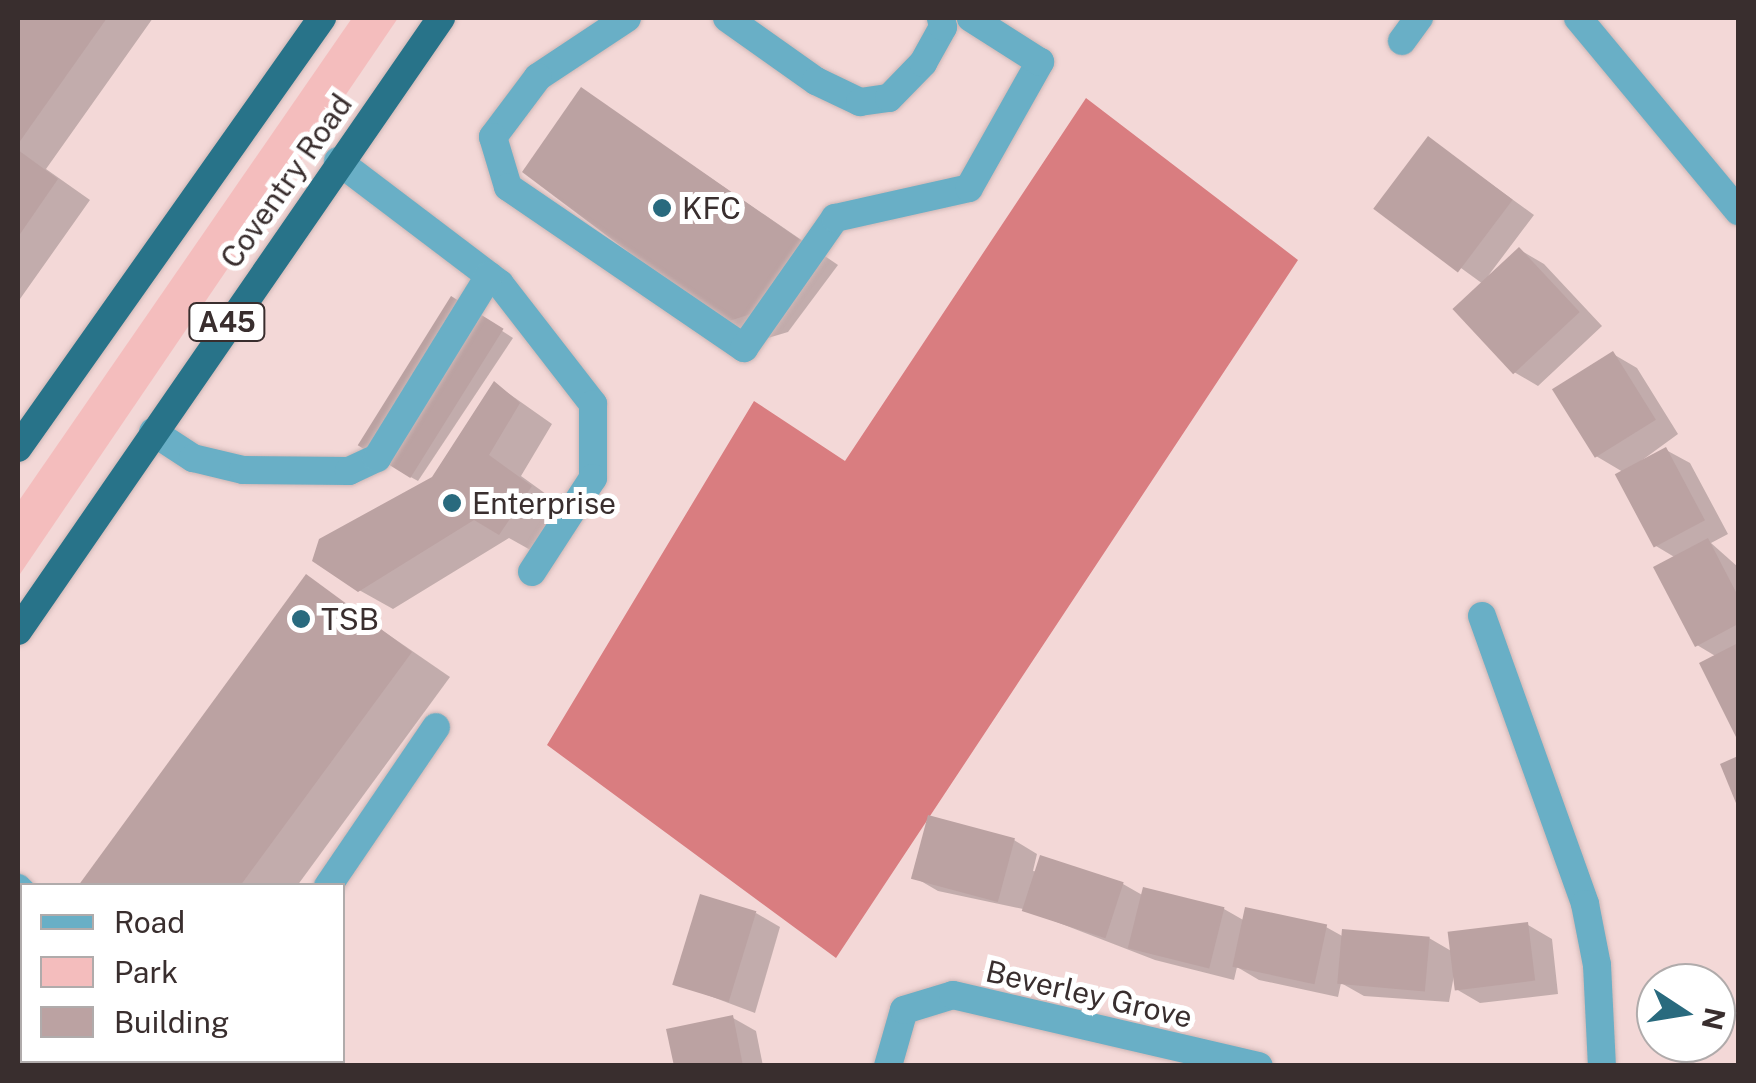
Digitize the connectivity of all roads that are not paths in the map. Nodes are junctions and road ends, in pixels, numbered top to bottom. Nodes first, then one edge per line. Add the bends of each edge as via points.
1 (322, 18) edge
2 (442, 18) edge
3 (627, 18) edge
4 (727, 18) edge
5 (940, 18) edge
6 (971, 18) edge
7 (1419, 18) edge
8 (1578, 18) edge
9 (1402, 41) dead end
10 (338, 161) junction
11 (1738, 209) edge
12 (489, 276) junction
13 (153, 432) junction
14 (18, 448) edge
15 (532, 572) dead end
16 (1482, 616) dead end
17 (18, 631) edge
18 (436, 727) dead end
19 (330, 883) edge
20 (888, 1066) edge
21 (1258, 1066) edge
22 (1602, 1066) edge

1 - 14 highway
2 - 10 highway, Coventry Road / A45
3 - 6 street via 538,77 493,137 508,188 744,348 835,218 970,188 1040,62
4 - 5 street via 816,82 860,102 889,98 912,75 943,27
7 - 9 street
8 - 11 street
10 - 12 street
10 - 13 highway, Coventry Road / A45
12 - 13 street via 377,458 349,471 243,470 192,458
12 - 15 street via 593,404 594,478
13 - 17 highway, Coventry Road / A45
16 - 22 street via 1585,904 1598,965
18 - 19 street
20 - 21 street, Beverley Grove via 904,1010 953,995

